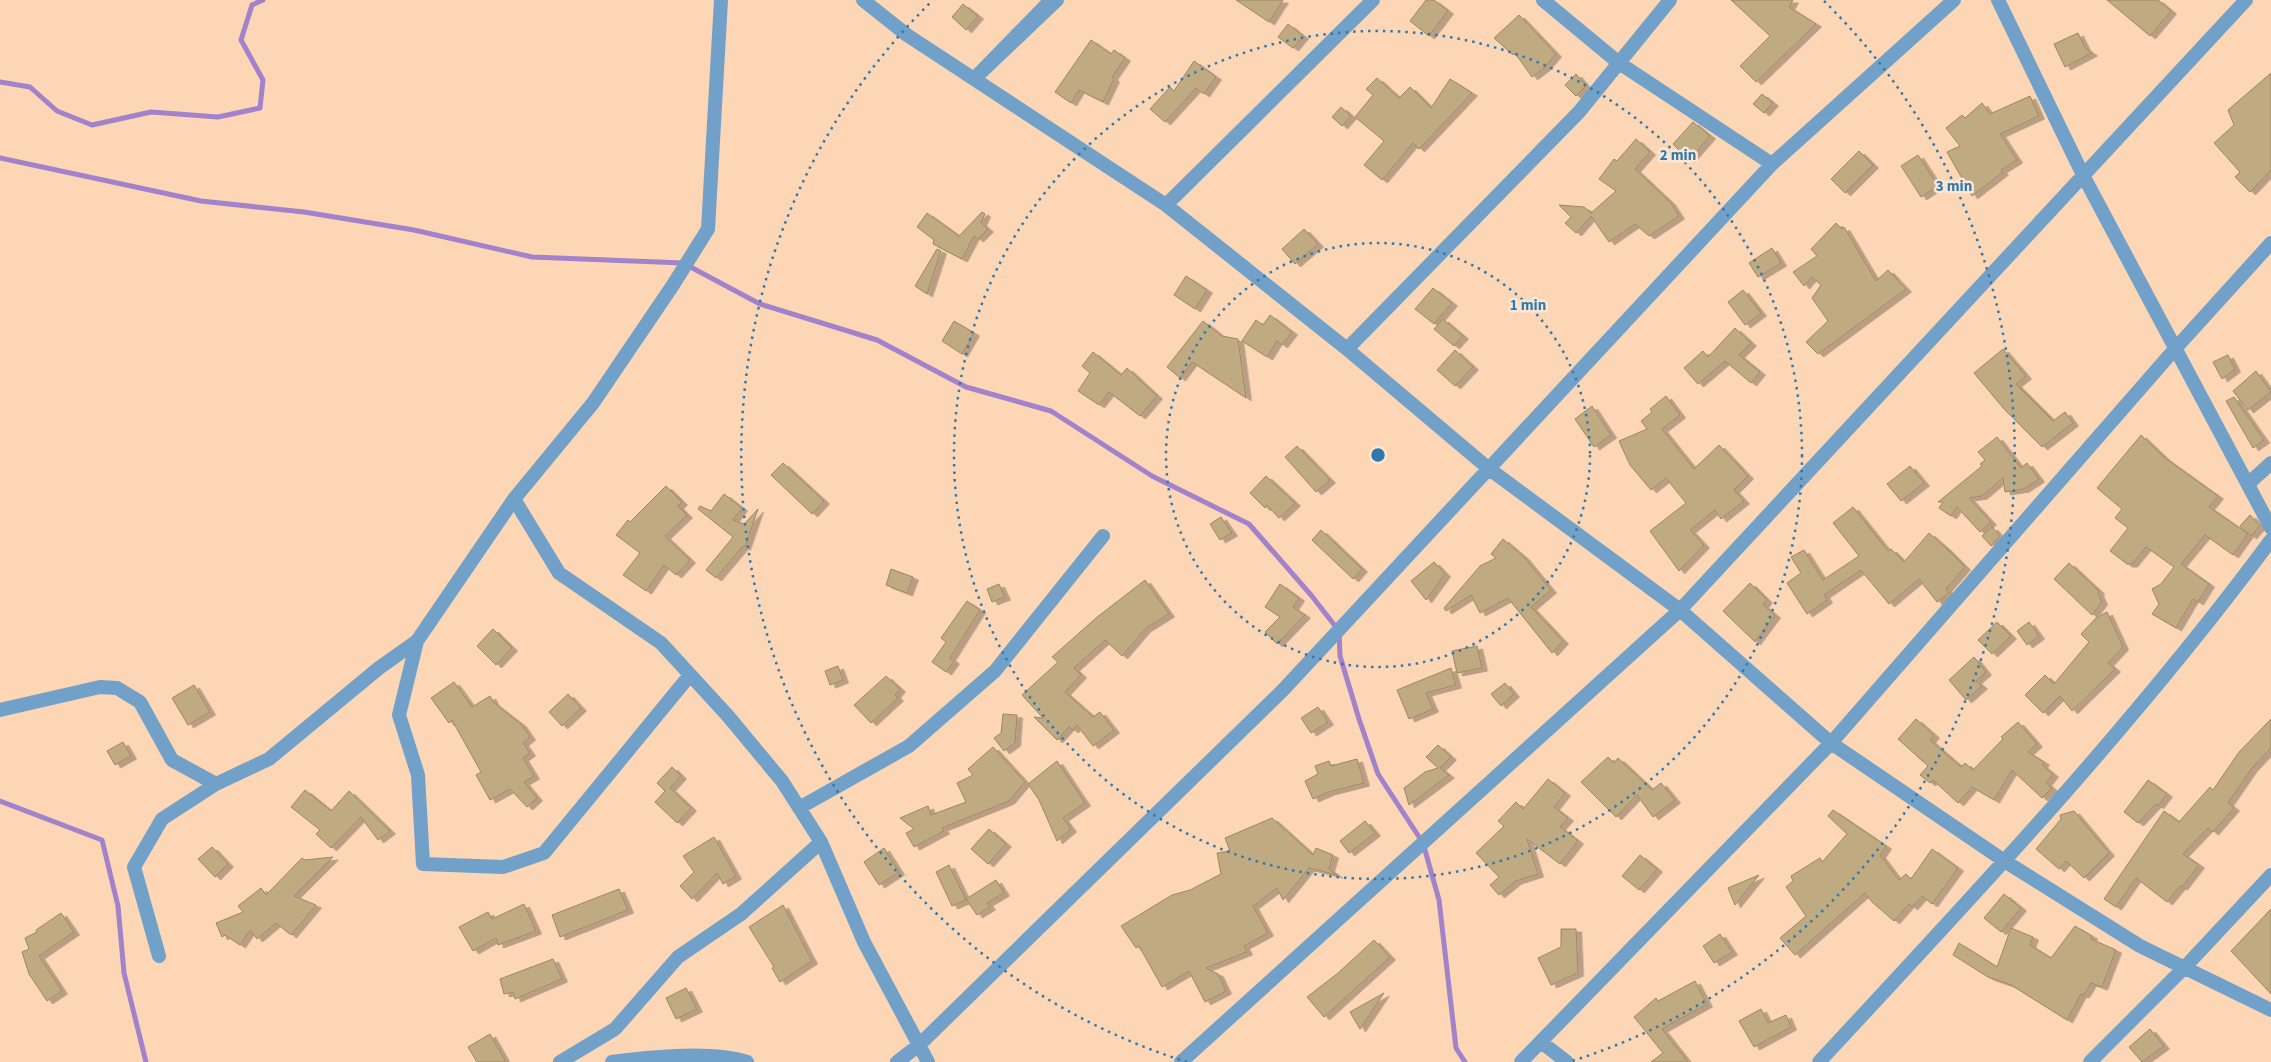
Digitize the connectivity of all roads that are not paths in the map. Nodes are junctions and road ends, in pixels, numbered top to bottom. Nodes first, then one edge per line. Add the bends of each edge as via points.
1 (721, 0) edge
2 (863, 0) edge
3 (1051, 0) edge
4 (1057, 0) edge
5 (1374, 0) edge
6 (1543, 0) edge
7 (1670, 0) edge
8 (1954, 0) edge
9 (1998, 0) edge
10 (2246, 0) edge
11 (1619, 63) junction
12 (974, 79) junction
13 (1772, 164) junction
14 (2084, 177) junction
15 (1166, 205) junction
16 (2271, 243) edge
17 (1347, 349) junction
18 (2174, 350) junction
19 (2271, 463) edge
20 (1488, 468) junction
21 (2248, 484) junction
22 (514, 499) junction
23 (2271, 528) edge
24 (1102, 536) dead end
25 (2271, 540) edge
26 (1680, 610) junction
27 (417, 641) junction
28 (690, 675) junction
29 (0, 710) edge
30 (1831, 743) junction
31 (216, 784) junction
32 (799, 808) junction
33 (821, 842) junction
34 (2006, 862) junction
35 (2271, 875) edge
36 (159, 956) dead end
37 (2184, 968) junction
38 (2271, 1010) edge
39 (1541, 1042) junction
40 (919, 1045) junction
41 (560, 1062) edge
42 (612, 1062) edge
43 (747, 1062) edge
44 (897, 1062) edge
45 (928, 1062) edge
46 (1181, 1062) edge
47 (1521, 1062) edge
48 (1567, 1062) edge
49 (1820, 1062) edge
50 (2090, 1062) edge

1 - 22 street via 708,229 593,403
2 - 12 street via 907,35
3 - 12 street
4 - 12 street
5 - 15 street
6 - 11 street
7 - 11 street
8 - 13 street
9 - 14 street
10 - 14 street
11 - 13 street
11 - 17 street via 1579,112
12 - 15 street
13 - 20 street
14 - 18 street
14 - 26 street
15 - 17 street
16 - 18 street
17 - 20 street
18 - 21 street
18 - 30 street
19 - 21 street
20 - 26 street
20 - 40 street via 1283,690
21 - 23 street
22 - 27 street
22 - 28 street via 560,573 661,643
24 - 32 street via 995,671 909,746
25 - 34 street via 2195,638
26 - 30 street
26 - 46 street
27 - 28 street via 399,715 418,775 423,864 503,867 544,853
27 - 31 street via 378,668 269,759
28 - 32 street via 782,781
29 - 31 street via 100,687 117,688 140,702 172,760
30 - 34 street
30 - 39 street
31 - 36 street via 162,818 134,867
32 - 33 street
33 - 40 street via 864,942
33 - 41 street via 741,914 678,957 615,1028
34 - 37 street via 2140,946
34 - 49 street
35 - 37 street
37 - 38 street
37 - 50 street
39 - 47 street
39 - 48 street
40 - 44 street
40 - 45 street
42 - 43 street via 678,1056 737,1058

